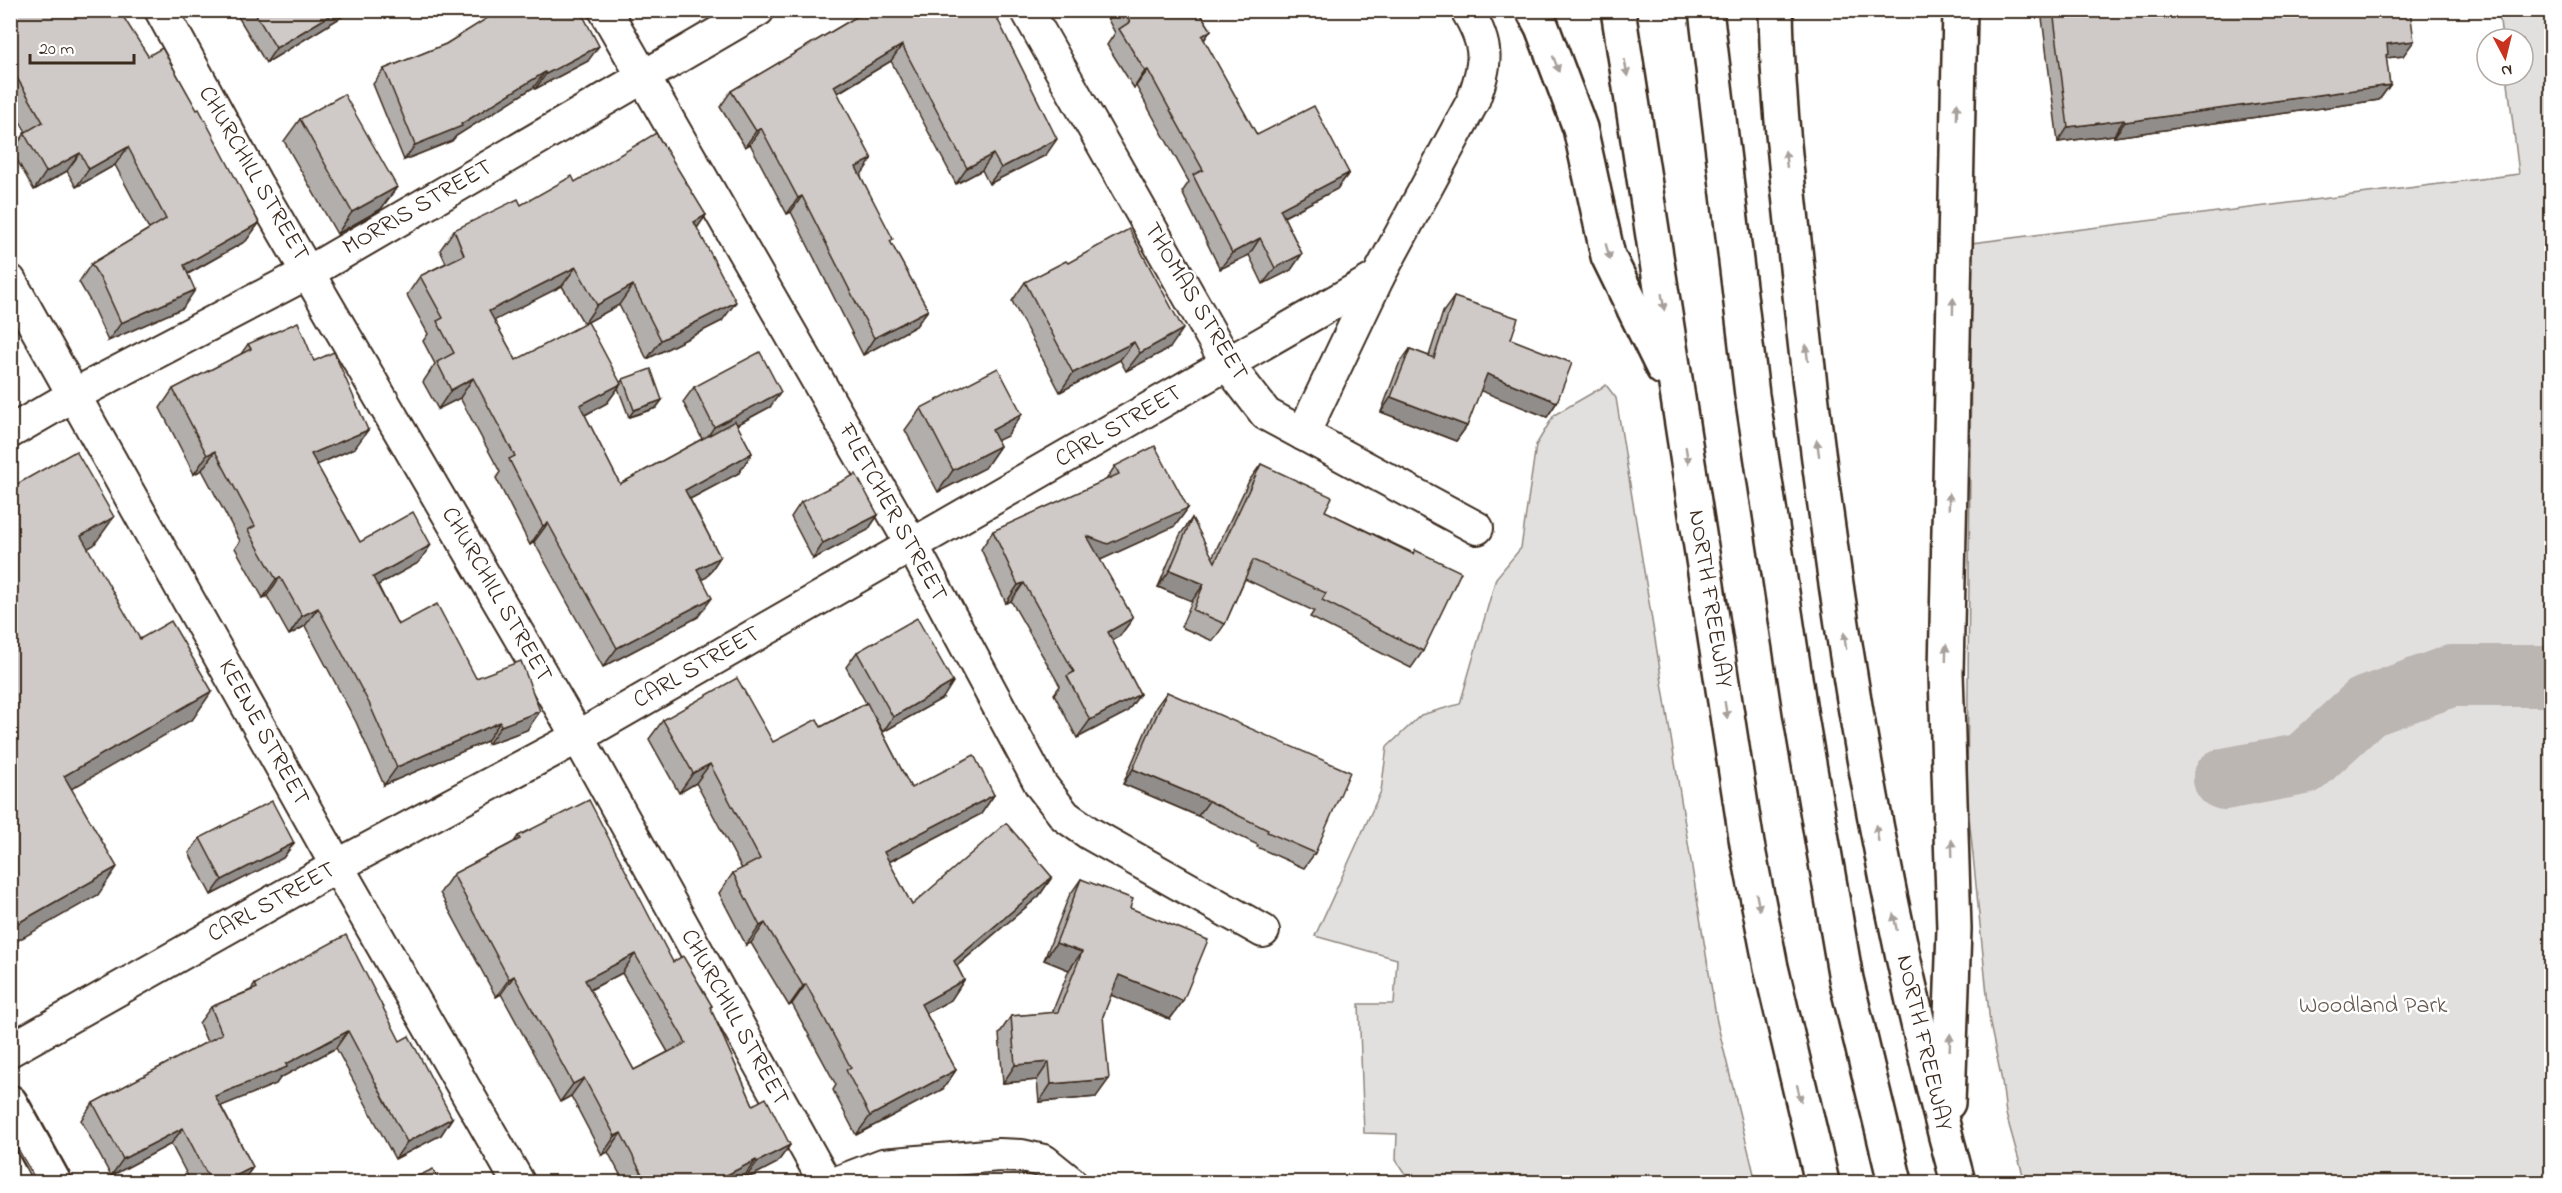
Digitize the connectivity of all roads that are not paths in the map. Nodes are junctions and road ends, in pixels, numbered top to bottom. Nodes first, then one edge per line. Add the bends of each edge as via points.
1 (161, 10) edge
2 (605, 10) edge
3 (758, 10) edge
4 (1027, 10) edge
5 (1467, 10) edge
6 (1533, 10) edge
7 (1618, 10) edge
8 (1706, 10) edge
9 (1720, 10) edge
10 (1776, 10) edge
11 (1960, 10) edge
12 (643, 78) junction
13 (309, 272) junction
14 (1378, 277) junction
15 (10, 281) edge
16 (1738, 293) junction
17 (1228, 365) junction
18 (74, 395) junction
19 (1678, 397) junction
20 (10, 432) edge
21 (1303, 434) junction
22 (1477, 528) dead end
23 (912, 545) junction
24 (578, 737) junction
25 (337, 866) junction
26 (1263, 931) dead end
27 (10, 1050) edge
28 (10, 1102) edge
29 (1947, 1143) junction
30 (54, 1182) edge
31 (518, 1182) edge
32 (825, 1182) edge
33 (838, 1182) edge
34 (1070, 1182) edge
35 (1822, 1182) edge
36 (1895, 1182) edge
37 (1958, 1182) edge

1 - 13 street, CHURCHILL STREET
2 - 12 street, FLETCHER STREET
3 - 12 street, MORRIS STREET
4 - 17 street, THOMAS STREET
5 - 14 street via 1483,45 1484,70 1473,101
6 -> 19 main road via 1580,128 1608,256
7 -> 19 main road, NORTH FREEWAY
8 - 16 main road
9 - 16 main road
29 -> 10 main road, NORTH FREEWAY via 1888,890 1853,699 1813,411 1784,140
29 -> 11 main road via 1954,929 1946,673
12 - 13 street, MORRIS STREET
12 - 23 street, FLETCHER STREET
13 - 18 street, MORRIS STREET
13 - 24 street, CHURCHILL STREET
14 - 17 street, CARL STREET
14 - 21 street
15 - 18 street, KEENE STREET
16 - 36 main road via 1799,706 1842,957
17 - 21 street, THOMAS STREET via 1266,414
17 - 23 street, CARL STREET
18 - 20 street, MORRIS STREET
18 - 25 street, KEENE STREET
19 -> 35 main road, NORTH FREEWAY via 1747,844 1770,968
21 - 22 street, THOMAS STREET
23 - 24 street, CARL STREET
23 - 26 street, FLETCHER STREET via 1041,784 1065,816
24 - 25 street, CARL STREET
24 - 32 street, CHURCHILL STREET
25 - 27 street, CARL STREET
25 - 31 street, KEENE STREET
28 - 30 main road
29 - 37 main road, NORTH FREEWAY
33 - 34 street via 883,1165 1022,1156 1044,1161

